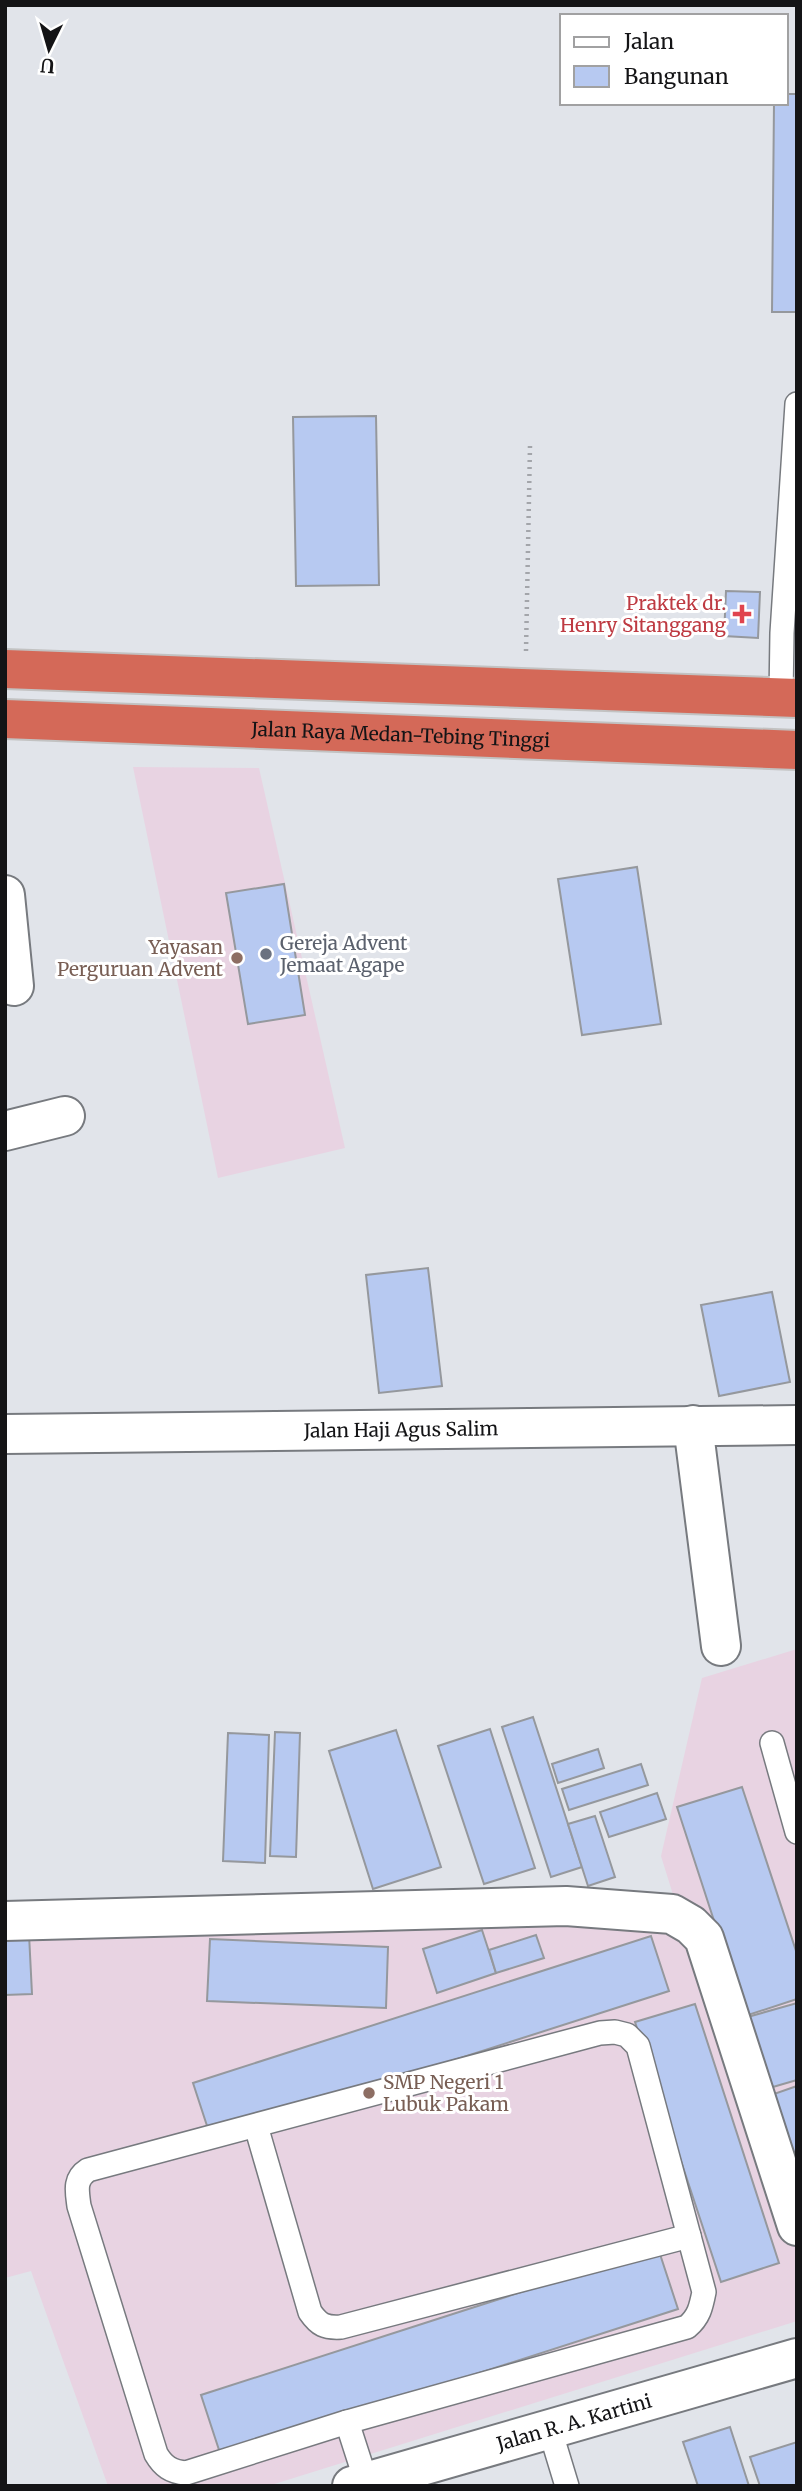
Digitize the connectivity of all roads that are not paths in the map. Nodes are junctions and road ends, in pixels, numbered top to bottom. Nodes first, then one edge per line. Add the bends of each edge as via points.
1 (797, 404) edge
2 (5, 669) edge
3 (636, 692) junction
4 (789, 697) edge
5 (5, 719) edge
6 (636, 744) junction
7 (797, 750) edge
8 (5, 895) edge
9 (14, 986) dead end
10 (65, 1116) dead end
11 (5, 1131) edge
12 (693, 1425) junction
13 (797, 1425) edge
14 (5, 1434) edge
15 (721, 1646) dead end
16 (772, 1743) dead end
17 (797, 1832) edge
18 (5, 1921) edge
19 (256, 2126) junction
20 (797, 2226) edge
21 (689, 2236) junction
22 (797, 2358) edge
23 (347, 2422) junction
24 (550, 2430) junction
25 (359, 2483) edge
26 (567, 2486) edge

1 - 4 lane via 782,633
2 - 3 highway
3 - 4 highway
3 - 6 highway
5 - 6 highway, Jalan Raya Medan-Tebing Tinggi
6 - 7 highway, Jalan Raya Medan-Tebing Tinggi
8 - 9 street
10 - 11 street
12 - 13 street, Jalan Haji Agus Salim
12 - 14 street, Jalan Haji Agus Salim
12 - 15 street
16 - 17 lane
18 - 20 street via 566,1906 672,1914 704,1938
19 - 21 lane via 310,2312 329,2328
19 - 21 lane via 600,2033 627,2035 638,2046
19 - 23 lane via 88,2170 77,2185 79,2206 161,2463 186,2473
21 - 23 lane via 704,2292 701,2310 687,2327
22 - 24 street, Jalan R. A. Kartini
23 - 25 lane
24 - 25 street, Jalan R. A. Kartini
24 - 26 lane

